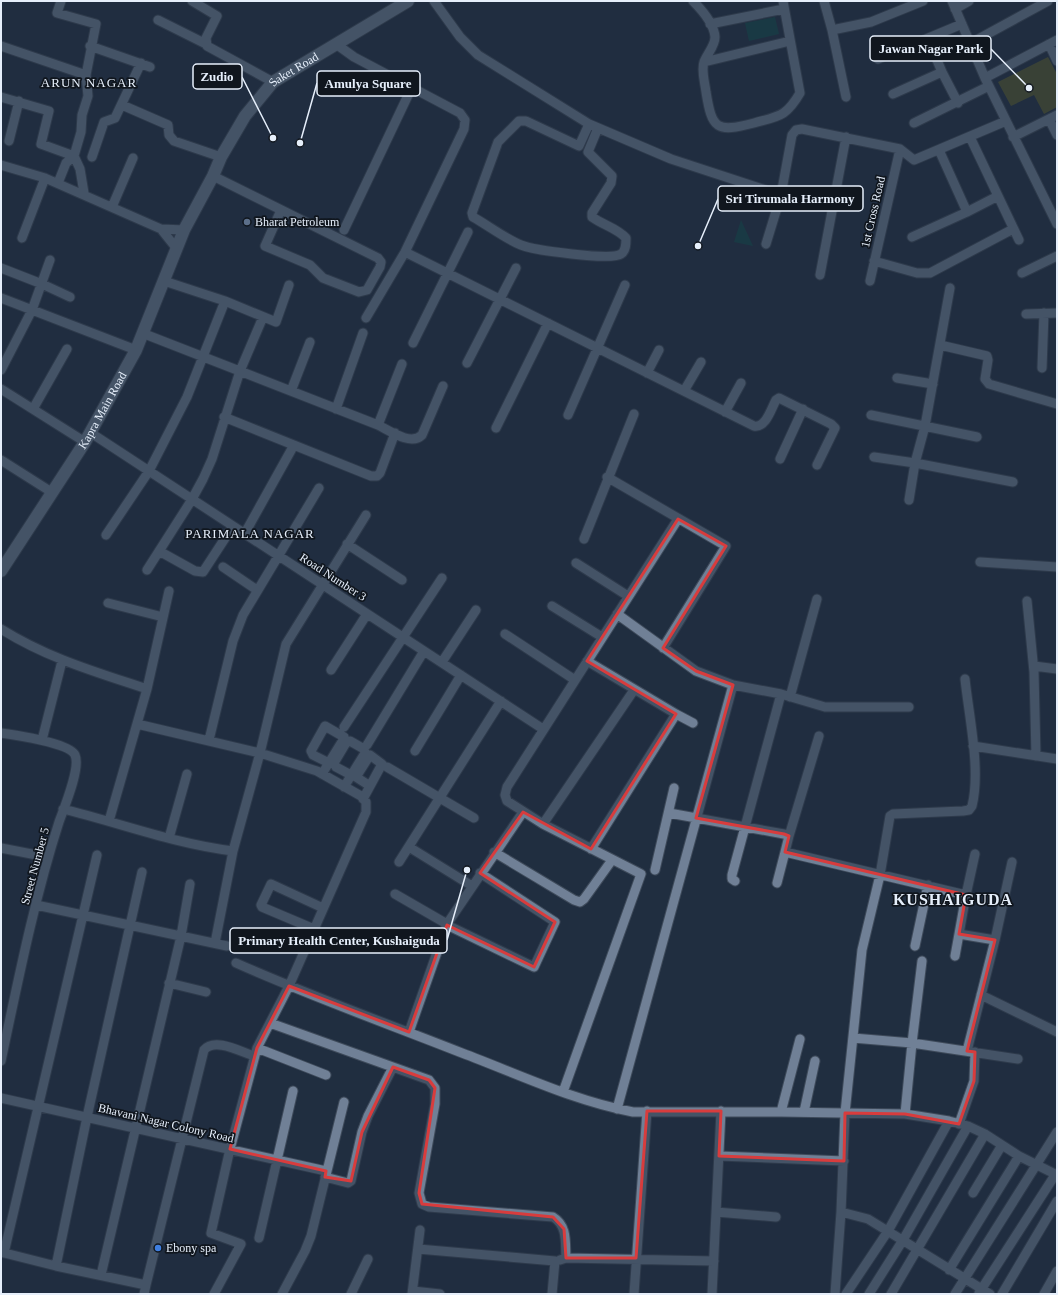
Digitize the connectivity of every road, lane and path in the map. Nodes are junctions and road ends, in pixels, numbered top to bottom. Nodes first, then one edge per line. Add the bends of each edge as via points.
1 (61, 1) edge
2 (192, 1) edge
3 (408, 1) edge
4 (434, 1) edge
5 (693, 1) edge
6 (824, 1) edge
7 (923, 1) edge
8 (969, 1) edge
9 (1048, 1) edge
10 (784, 5) edge
11 (902, 5) edge
12 (954, 5) edge
13 (158, 20) dead end
14 (710, 24) junction
15 (962, 24) junction
16 (832, 30) junction
17 (928, 39) junction
18 (790, 41) junction
19 (1053, 42) edge
20 (971, 43) junction
21 (206, 44) junction
22 (336, 44) junction
23 (1, 46) edge
24 (90, 46) junction
25 (878, 59) dead end
26 (1057, 61) edge
27 (704, 62) junction
28 (141, 63) junction
29 (150, 67) dead end
30 (942, 72) junction
31 (86, 75) junction
32 (273, 82) junction
33 (987, 82) junction
34 (412, 87) junction
35 (893, 94) dead end
36 (1, 97) edge
37 (846, 97) dead end
38 (18, 102) junction
39 (958, 103) junction
40 (122, 105) junction
41 (1053, 117) edge
42 (1006, 121) junction
43 (914, 123) dead end
44 (589, 124) junction
45 (598, 128) junction
46 (1057, 135) edge
47 (846, 137) junction
48 (970, 137) junction
49 (1013, 137) junction
50 (9, 141) dead end
51 (579, 146) junction
52 (900, 149) junction
53 (939, 150) junction
54 (588, 152) junction
55 (74, 156) junction
56 (92, 157) dead end
57 (221, 157) junction
58 (133, 158) dead end
59 (1, 165) edge
60 (213, 176) junction
61 (46, 178) junction
62 (58, 183) junction
63 (84, 193) junction
64 (781, 195) junction
65 (998, 196) junction
66 (112, 207) junction
67 (281, 210) junction
68 (967, 212) junction
69 (1054, 213) edge
70 (1057, 224) edge
71 (161, 229) junction
72 (1013, 229) junction
73 (344, 230) dead end
74 (468, 232) dead end
75 (183, 234) junction
76 (912, 237) dead end
77 (22, 238) dead end
78 (1019, 240) dead end
79 (766, 244) dead end
80 (177, 249) junction
81 (405, 252) junction
82 (1057, 256) edge
83 (50, 260) dead end
84 (874, 261) junction
85 (1, 268) edge
86 (516, 268) dead end
87 (448, 273) junction
88 (1022, 273) dead end
89 (820, 275) dead end
90 (164, 281) junction
91 (870, 281) dead end
92 (42, 284) junction
93 (289, 285) dead end
94 (624, 285) dead end
95 (950, 288) dead end
96 (70, 297) dead end
97 (1, 298) edge
98 (499, 299) junction
99 (225, 301) junction
100 (32, 310) junction
101 (1044, 313) junction
102 (1057, 313) edge
103 (1026, 314) dead end
104 (263, 317) junction
105 (366, 318) dead end
106 (548, 323) junction
107 (142, 333) junction
108 (363, 333) dead end
109 (310, 342) dead end
110 (413, 343) dead end
111 (940, 345) junction
112 (597, 348) junction
113 (67, 349) dead end
114 (136, 350) junction
115 (659, 350) dead end
116 (204, 356) junction
117 (701, 362) dead end
118 (468, 363) dead end
119 (402, 364) dead end
120 (1042, 368) dead end
121 (1, 370) edge
122 (240, 371) junction
123 (647, 373) junction
124 (897, 378) dead end
125 (741, 383) dead end
126 (933, 384) junction
127 (444, 386) dead end
128 (1, 389) edge
129 (684, 391) junction
130 (291, 392) junction
131 (1057, 404) edge
132 (33, 409) junction
133 (336, 409) junction
134 (803, 409) junction
135 (725, 412) junction
136 (634, 414) dead end
137 (871, 415) dead end
138 (568, 416) dead end
139 (224, 417) junction
140 (378, 425) junction
141 (925, 426) junction
142 (496, 428) dead end
143 (395, 433) junction
144 (977, 436) dead end
145 (88, 437) junction
146 (294, 445) junction
147 (874, 457) dead end
148 (780, 459) dead end
149 (1, 460) edge
150 (915, 463) junction
151 (817, 464) dead end
152 (149, 472) junction
153 (607, 477) junction
154 (1013, 482) dead end
155 (319, 488) dead end
156 (52, 493) junction
157 (909, 500) dead end
158 (192, 501) junction
159 (366, 515) dead end
160 (678, 519) junction
161 (233, 526) junction
162 (245, 533) junction
163 (106, 535) dead end
164 (584, 539) dead end
165 (347, 544) junction
166 (159, 550) junction
167 (277, 556) junction
168 (980, 562) dead end
169 (576, 563) dead end
170 (222, 567) dead end
171 (1057, 567) edge
172 (147, 570) dead end
173 (1, 571) edge
174 (442, 578) dead end
175 (402, 580) dead end
176 (322, 584) junction
177 (257, 590) junction
178 (169, 591) dead end
179 (628, 596) junction
180 (817, 599) dead end
181 (1027, 602) dead end
182 (108, 603) dead end
183 (552, 606) dead end
184 (476, 610) dead end
185 (367, 614) junction
186 (617, 614) junction
187 (163, 617) junction
188 (1, 629) edge
189 (505, 634) dead end
190 (404, 637) junction
191 (602, 637) junction
192 (663, 648) junction
193 (424, 651) junction
194 (62, 661) junction
195 (587, 661) junction
196 (442, 662) junction
197 (1034, 666) junction
198 (1057, 669) edge
199 (331, 670) dead end
200 (461, 675) junction
201 (965, 679) dead end
202 (574, 680) junction
203 (733, 685) junction
204 (147, 689) junction
205 (634, 690) junction
206 (781, 694) junction
207 (790, 697) junction
208 (501, 701) junction
209 (909, 707) dead end
210 (676, 714) junction
211 (693, 723) dead end
212 (137, 724) junction
213 (344, 727) dead end
214 (543, 729) junction
215 (1, 733) edge
216 (819, 736) dead end
217 (42, 740) junction
218 (209, 740) junction
219 (367, 745) dead end
220 (973, 746) junction
221 (415, 751) dead end
222 (260, 753) junction
223 (1036, 756) junction
224 (1057, 759) edge
225 (329, 763) dead end
226 (387, 767) dead end
227 (187, 774) dead end
228 (322, 774) junction
229 (351, 775) dead end
230 (370, 786) dead end
231 (344, 787) junction
232 (674, 788) dead end
233 (363, 799) junction
234 (439, 799) junction
235 (63, 809) junction
236 (523, 812) junction
237 (669, 813) junction
238 (474, 818) dead end
239 (696, 818) junction
240 (109, 820) junction
241 (543, 824) junction
242 (745, 828) junction
243 (789, 836) junction
244 (169, 838) junction
245 (409, 847) junction
246 (1, 848) edge
247 (591, 849) junction
248 (233, 851) junction
249 (494, 852) junction
250 (785, 852) junction
251 (975, 854) dead end
252 (97, 855) dead end
253 (47, 857) junction
254 (612, 860) junction
255 (399, 862) dead end
256 (1012, 862) dead end
257 (655, 870) dead end
258 (142, 872) dead end
259 (480, 873) junction
260 (880, 875) junction
261 (735, 881) dead end
262 (777, 883) dead end
263 (190, 884) dead end
264 (928, 885) junction
265 (472, 886) junction
266 (395, 894) dead end
267 (966, 895) junction
268 (36, 905) junction
269 (323, 908) junction
270 (83, 915) junction
271 (447, 924) junction
272 (130, 925) junction
273 (314, 929) junction
274 (959, 934) junction
275 (181, 936) junction
276 (995, 940) junction
277 (215, 943) junction
278 (227, 946) dead end
279 (915, 946) dead end
280 (955, 956) dead end
281 (922, 961) dead end
282 (236, 963) dead end
283 (169, 983) junction
284 (289, 986) junction
285 (206, 992) dead end
286 (981, 995) junction
287 (270, 1023) junction
288 (409, 1032) junction
289 (1057, 1032) edge
290 (853, 1038) junction
291 (800, 1039) dead end
292 (912, 1043) junction
293 (256, 1052) junction
294 (971, 1052) junction
295 (1018, 1059) dead end
296 (1, 1061) edge
297 (815, 1061) dead end
298 (393, 1066) junction
299 (326, 1075) dead end
300 (293, 1091) dead end
301 (563, 1092) junction
302 (1, 1098) edge
303 (344, 1102) dead end
304 (40, 1107) junction
305 (617, 1109) junction
306 (647, 1111) junction
307 (721, 1111) junction
308 (781, 1112) junction
309 (804, 1112) junction
310 (845, 1113) junction
311 (905, 1114) junction
312 (87, 1117) junction
313 (949, 1121) junction
314 (964, 1125) junction
315 (134, 1128) junction
316 (1057, 1132) edge
317 (985, 1134) junction
318 (182, 1138) junction
319 (1002, 1145) junction
320 (230, 1149) junction
321 (718, 1156) junction
322 (1019, 1156) junction
323 (278, 1160) junction
324 (844, 1161) junction
325 (1037, 1165) junction
326 (326, 1174) junction
327 (1056, 1175) edge
328 (973, 1193) dead end
329 (1057, 1201) edge
330 (716, 1212) junction
331 (842, 1212) junction
332 (776, 1218) dead end
333 (420, 1230) dead end
334 (888, 1230) junction
335 (259, 1238) dead end
336 (903, 1240) junction
337 (418, 1249) junction
338 (918, 1249) junction
339 (3, 1252) edge
340 (566, 1258) junction
341 (636, 1258) junction
342 (368, 1259) dead end
343 (714, 1261) junction
344 (555, 1262) junction
345 (56, 1266) junction
346 (949, 1270) junction
347 (1057, 1271) edge
348 (101, 1275) junction
349 (964, 1279) junction
350 (145, 1290) edge
351 (983, 1292) edge
352 (285, 1293) edge
353 (412, 1293) edge
354 (214, 1294) edge
355 (351, 1294) edge
356 (440, 1294) edge
357 (552, 1294) edge
358 (634, 1294) edge
359 (712, 1294) edge
360 (835, 1294) edge
361 (846, 1294) edge
362 (869, 1294) edge
363 (891, 1294) edge
364 (954, 1294) edge
365 (1002, 1294) edge
366 (1044, 1294) edge

1 - 24 street via 58,13 96,24
2 - 21 street via 217,16 206,38
3 - 22 street, Saket Road
4 - 44 street via 460,37 478,55
5 - 14 street
6 - 16 street
7 - 11 street
8 - 12 street
9 - 20 street
10 - 14 street
10 - 18 street
11 - 16 street via 871,22
12 - 15 street
13 - 21 street
14 - 27 street via 715,39
15 - 17 street
15 - 20 street
16 - 37 street
17 - 25 street
17 - 30 street
18 - 27 street
18 - 27 street via 800,93 792,106 782,115 737,128 726,128 716,124 710,116 702,69
19 - 26 street
19 - 33 street
20 - 33 street
21 - 32 street
22 - 32 street, Saket Road
22 - 34 street via 354,57
23 - 31 street
24 - 28 street
24 - 31 street
28 - 29 street
28 - 40 street
30 - 35 street
30 - 39 street
31 - 55 street via 88,96
32 - 57 street, Saket Road via 245,116
33 - 39 street
33 - 42 street
34 - 73 street
34 - 81 street via 460,113 465,120 464,129
36 - 38 street
38 - 50 street
38 - 55 street via 49,111 41,144
39 - 43 street
40 - 56 street via 115,118 104,122
40 - 57 street via 168,124 169,135 174,140
41 - 46 street
41 - 49 street
42 - 48 street
42 - 49 street
44 - 45 street
44 - 51 street
45 - 54 street
45 - 64 street via 671,159
47 - 52 street
47 - 64 street via 796,130 792,135
47 - 89 street
48 - 53 street
48 - 65 street
49 - 69 street
51 - 54 street
51 - 54 street via 526,120 519,121 498,142 472,213 473,217 529,248 554,250 566,254 614,257 622,254 626,238 622,233 592,217 593,210 611,183 612,176
52 - 53 street via 914,160
52 - 84 street, 1st Cross Road
53 - 68 street
55 - 62 street via 66,163
55 - 63 street via 80,169
57 - 60 street, Saket Road
58 - 66 street
59 - 61 street
60 - 67 street
60 - 75 street, Saket Road
61 - 62 street
61 - 77 street
62 - 63 street
63 - 66 street
64 - 79 street
65 - 68 street
65 - 72 street
66 - 71 street
67 - 67 street via 265,246 310,265 323,278 359,292 367,290 380,267 381,262 378,258
68 - 76 street
69 - 70 street
71 - 75 street
71 - 80 street
72 - 78 street
72 - 84 street via 930,273 917,273
74 - 87 street
75 - 80 street, Kapra Main Road
80 - 90 street, Kapra Main Road
81 - 87 street
81 - 105 street
82 - 88 street
83 - 92 street
84 - 91 street, 1st Cross Road
85 - 92 street
86 - 98 street
87 - 98 street
87 - 110 street
90 - 99 street
90 - 107 street, Kapra Main Road
92 - 96 street
92 - 100 street
93 - 104 street via 276,322
94 - 112 street
95 - 111 street
97 - 100 street
98 - 106 street
98 - 118 street
99 - 104 street
99 - 116 street
100 - 114 street
100 - 121 street
101 - 102 street
101 - 103 street
101 - 120 street
104 - 122 street
106 - 112 street
106 - 142 street
107 - 114 street, Kapra Main Road
107 - 116 street
108 - 133 street
109 - 130 street
111 - 126 street
111 - 131 street via 987,356 985,379 989,384
112 - 123 street
112 - 138 street
113 - 132 street
114 - 145 street, Kapra Main Road
115 - 123 street
116 - 122 street
116 - 152 street via 187,397
117 - 129 street
119 - 140 street
122 - 130 street
122 - 139 street
123 - 129 street
124 - 126 street
125 - 135 street
126 - 141 street
127 - 143 street via 419,439 412,440
128 - 132 street, Road Number 3
129 - 135 street
130 - 133 street
132 - 145 street, Road Number 3
133 - 140 street
134 - 135 street via 779,398 763,425 758,427
134 - 148 street
134 - 151 street via 835,428
136 - 153 street
137 - 141 street
139 - 146 street
139 - 158 street via 212,459
140 - 143 street
141 - 144 street
141 - 150 street
143 - 146 street via 377,476 371,476
145 - 152 street, Road Number 3
145 - 156 street, Kapra Main Road
146 - 162 street
147 - 150 street
149 - 156 street
150 - 154 street
150 - 157 street
152 - 158 street, Road Number 3
152 - 163 street
153 - 160 street
153 - 164 street
155 - 167 street
156 - 173 street, Kapra Main Road
158 - 161 street, Road Number 3
158 - 166 street
159 - 165 street
160 - 179 street
160 - 192 street via 726,546
161 - 162 street, Road Number 3
161 - 166 street via 203,572 195,572
162 - 167 street, Road Number 3
165 - 175 street
165 - 176 street
166 - 172 street
167 - 176 street, Road Number 3
167 - 177 street
168 - 171 street
169 - 179 street
170 - 177 street
174 - 190 street
176 - 185 street, Road Number 3
176 - 222 street via 286,644
177 - 218 street via 243,615 233,641
178 - 187 street
179 - 186 street
180 - 207 street
181 - 197 street
182 - 187 street
183 - 191 street
184 - 196 street
185 - 190 street, Road Number 3
185 - 199 street
186 - 191 street
186 - 192 street
187 - 204 street
188 - 194 street
189 - 202 street
190 - 193 street, Road Number 3
190 - 213 street
191 - 195 street
192 - 203 street via 696,671
193 - 196 street, Road Number 3
193 - 219 street
194 - 204 street
194 - 217 street
195 - 202 street
195 - 205 street
196 - 200 street, Road Number 3
197 - 198 street
197 - 223 street
200 - 208 street, Road Number 3
200 - 221 street
201 - 220 street
202 - 214 street
203 - 206 street
203 - 239 street
204 - 212 street
205 - 210 street
205 - 241 street
206 - 207 street
206 - 242 street
207 - 209 street via 830,707
208 - 214 street, Road Number 3
208 - 234 street
210 - 211 street
210 - 247 street
212 - 218 street
212 - 240 street
214 - 236 street via 507,787 505,795 508,801
215 - 217 street, Street Number 5
216 - 243 street
217 - 235 street, Street Number 5 via 75,753 77,760 73,779
218 - 222 street
220 - 223 street
220 - 260 street via 975,777 972,806 969,810 963,811 892,814
222 - 228 street
222 - 248 street
223 - 224 street
225 - 228 street
226 - 234 street
227 - 244 street
228 - 231 street
229 - 231 street
230 - 233 street
231 - 233 street
232 - 237 street
233 - 269 street via 366,802 366,812
234 - 238 street
234 - 245 street
235 - 240 street
235 - 253 street, Street Number 5
236 - 241 street
236 - 249 street
237 - 239 street
237 - 257 street
239 - 242 street
239 - 305 street
240 - 244 street
241 - 247 street
242 - 243 street
242 - 261 street via 732,875
243 - 250 street
244 - 248 street
245 - 255 street
245 - 265 street
246 - 253 street
247 - 254 street
248 - 277 street
249 - 254 street via 580,902
249 - 259 street
250 - 260 street
250 - 262 street
251 - 267 street
252 - 270 street
253 - 268 street, Street Number 5
254 - 301 street via 641,874
256 - 276 street
258 - 272 street
259 - 265 street
259 - 271 street via 556,922 534,967
260 - 264 street
260 - 290 street via 862,950
263 - 275 street
264 - 267 street
264 - 279 street
265 - 271 street
266 - 271 street
267 - 274 street
268 - 270 street
268 - 296 street, Street Number 5
269 - 273 street
269 - 273 street via 272,884 264,898 262,907
270 - 272 street
270 - 304 street
271 - 288 street
272 - 275 street
272 - 312 street
273 - 284 street
274 - 276 street
274 - 280 street
275 - 277 street
275 - 283 street
276 - 286 street
277 - 278 street
281 - 292 street
282 - 284 street
283 - 285 street
283 - 315 street
284 - 287 street
284 - 288 street
286 - 289 street
286 - 294 street
287 - 293 street
287 - 298 street
288 - 301 street
290 - 292 street
290 - 310 street
291 - 308 street
292 - 294 street
292 - 311 street
293 - 299 street
293 - 318 street via 214,1044 207,1046
293 - 320 street
294 - 295 street
294 - 314 street via 973,1087
297 - 309 street
298 - 326 street, Bhavani Nagar Colony Road via 362,1132 354,1177 348,1183
298 - 340 street via 429,1080 435,1088 435,1104 419,1193 422,1204 429,1207 553,1217 561,1221 564,1229
300 - 323 street
301 - 305 street
302 - 304 street, Bhavani Nagar Colony Road
303 - 326 street
304 - 312 street, Bhavani Nagar Colony Road
304 - 339 street
305 - 306 street
306 - 307 street
306 - 341 street
307 - 308 street
307 - 321 street
308 - 309 street
309 - 310 street
310 - 311 street
310 - 324 street
311 - 313 street
312 - 315 street, Bhavani Nagar Colony Road
312 - 345 street
313 - 314 street
313 - 334 street
314 - 317 street
314 - 336 street
315 - 318 street, Bhavani Nagar Colony Road
315 - 348 street
316 - 325 street
317 - 319 street
317 - 338 street
318 - 320 street, Bhavani Nagar Colony Road
318 - 350 street
319 - 322 street
319 - 328 street
320 - 323 street, Bhavani Nagar Colony Road
320 - 354 street via 211,1233 241,1244
321 - 324 street
321 - 330 street
322 - 325 street
322 - 346 street
323 - 326 street, Bhavani Nagar Colony Road
323 - 335 street
324 - 331 street
325 - 327 street
325 - 349 street
326 - 352 street via 311,1236
327 - 351 street
329 - 365 street
330 - 332 street
330 - 343 street
331 - 334 street via 868,1219
331 - 360 street
333 - 337 street
334 - 336 street
334 - 361 street
336 - 338 street
336 - 362 street
337 - 344 street
337 - 353 street
338 - 346 street
338 - 363 street
339 - 345 street
340 - 341 street
340 - 344 street
341 - 343 street
341 - 358 street
342 - 355 street
343 - 359 street
344 - 357 street
345 - 348 street
346 - 349 street
347 - 366 street
348 - 350 street
349 - 351 street
349 - 364 street
353 - 356 street

